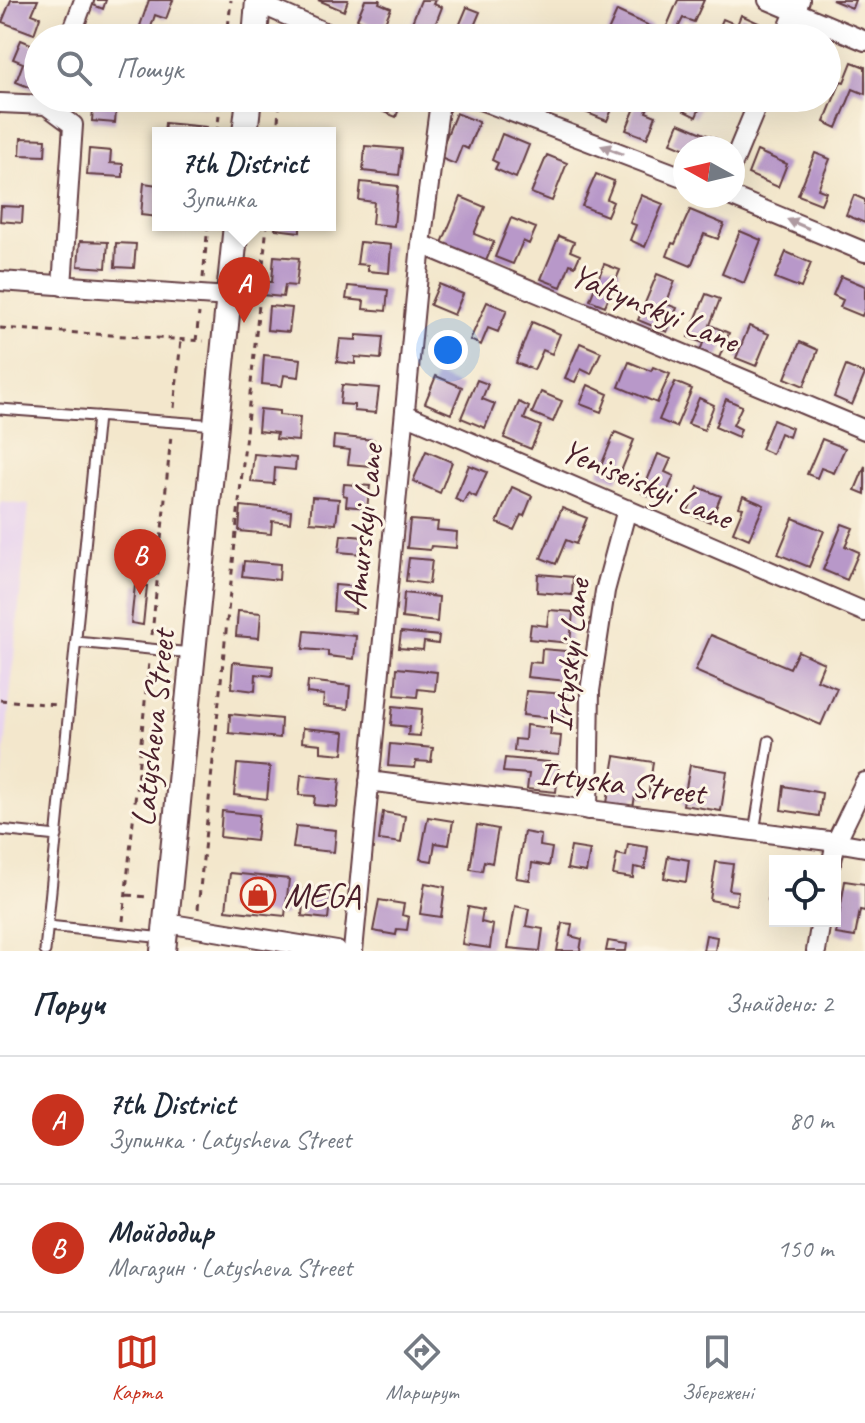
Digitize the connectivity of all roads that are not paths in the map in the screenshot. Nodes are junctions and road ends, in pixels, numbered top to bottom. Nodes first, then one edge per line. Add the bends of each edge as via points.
1 (84, 0) edge
2 (768, 0) edge
3 (258, 1) edge
4 (797, 6) edge
5 (75, 24) edge
6 (256, 24) edge
7 (308, 24) edge
8 (832, 24) edge
9 (841, 29) edge
10 (865, 41) edge
11 (24, 102) edge
12 (0, 103) edge
13 (59, 112) edge
14 (441, 112) edge
15 (512, 112) edge
16 (754, 112) edge
17 (744, 136) edge
18 (673, 173) edge
19 (745, 202) edge
20 (235, 231) edge
21 (421, 244) junction
22 (865, 252) edge
23 (0, 281) edge
24 (62, 286) junction
25 (229, 297) junction
26 (0, 409) edge
27 (405, 414) junction
28 (98, 416) junction
29 (216, 425) junction
30 (865, 430) edge
31 (627, 509) junction
32 (865, 612) edge
33 (76, 642) junction
34 (193, 653) junction
35 (769, 741) dead end
36 (369, 781) junction
37 (865, 782) edge
38 (588, 810) junction
39 (0, 830) edge
40 (754, 832) junction
41 (57, 836) junction
42 (836, 842) junction
43 (865, 847) edge
44 (833, 855) edge
45 (48, 926) junction
46 (820, 927) edge
47 (165, 937) edge
48 (45, 951) edge
49 (337, 951) edge
50 (353, 951) edge
51 (816, 951) edge

1 - 5 street
2 - 4 street
3 - 6 street
3 - 7 street
4 - 8 street
9 - 10 street
11 - 12 street
13 - 24 street via 73,125
14 - 21 street, Amurskyi Lane
18 -> 15 street
16 - 17 street
22 -> 19 street
20 - 25 street, Latysheva Street
21 - 27 street, Amurskyi Lane
21 - 30 street, Yaltynskyi Lane
23 - 24 street
24 - 25 street
25 - 29 street, Latysheva Street
26 - 28 lane
27 - 31 street, Yeniseiskyi Lane
27 - 36 street, Amurskyi Lane
28 - 29 lane
28 - 33 lane
29 - 34 street, Latysheva Street
31 - 32 street, Yeniseiskyi Lane
31 - 38 street, Irtyskyi Lane via 605,591 590,691
33 - 34 lane
33 - 41 lane
34 - 47 street, Latysheva Street
35 - 40 lane
36 - 38 street, Irtyska Street
36 - 50 street, Amurskyi Lane
37 - 42 street
38 - 40 street, Irtyska Street
39 - 41 lane
40 - 42 street, Irtyska Street
41 - 45 lane
42 - 43 street, Irtyska Street
42 - 44 street
45 - 47 lane
45 - 48 lane
46 - 51 street
47 - 49 street via 196,928

